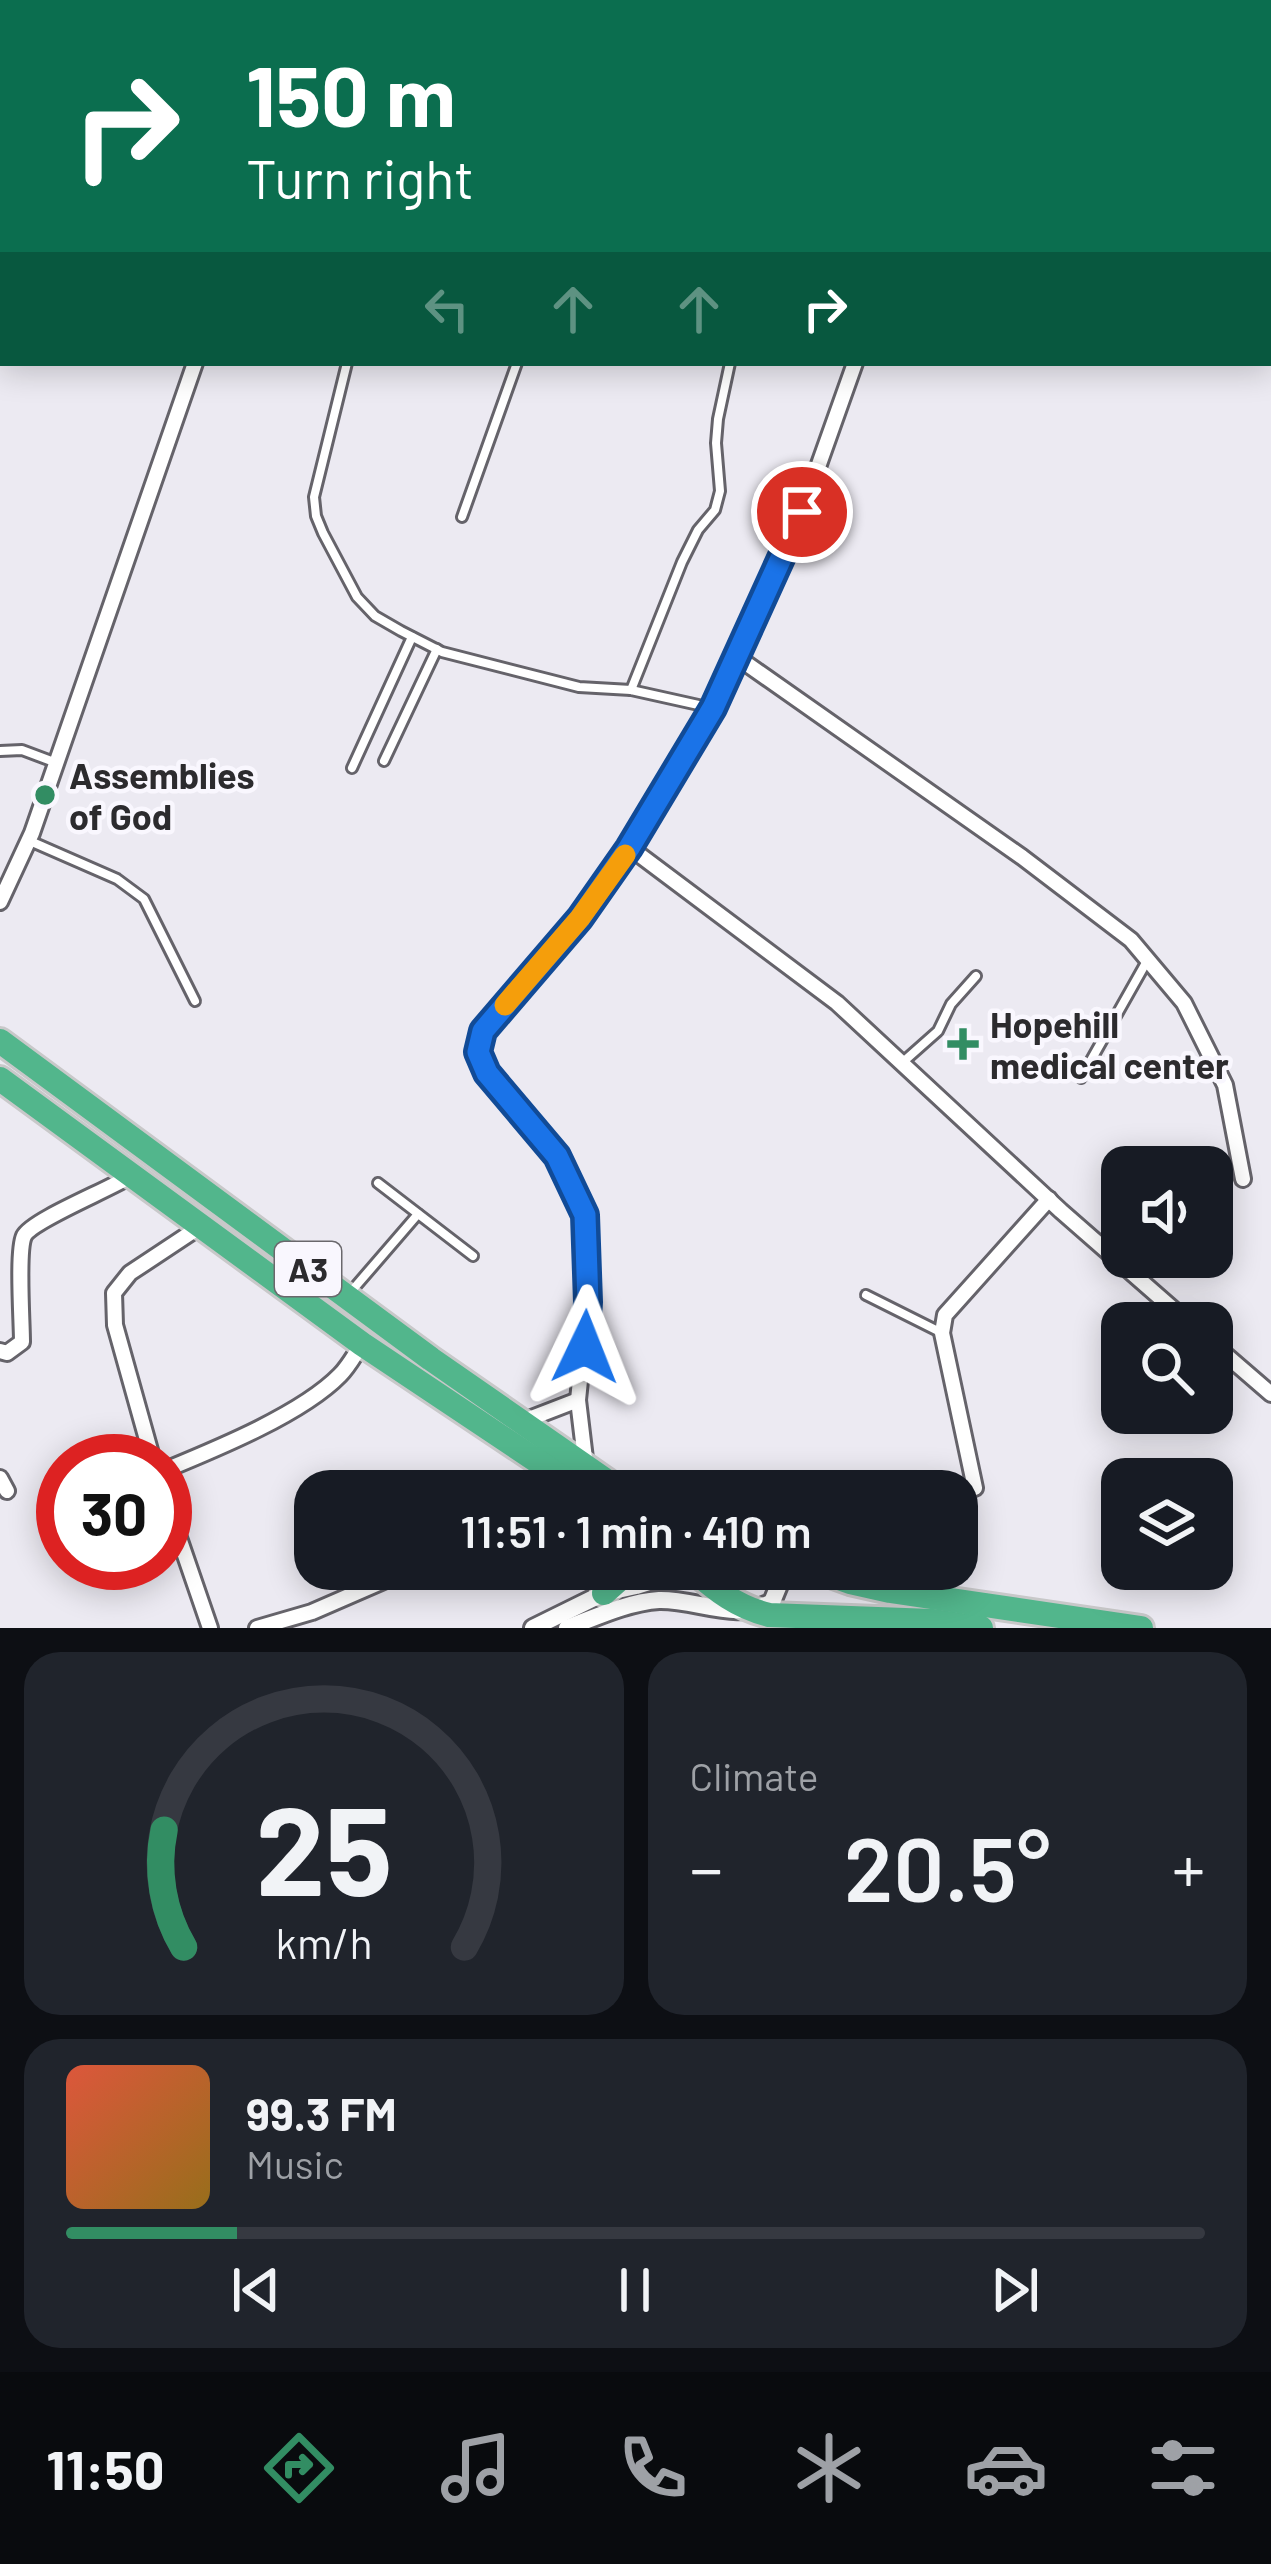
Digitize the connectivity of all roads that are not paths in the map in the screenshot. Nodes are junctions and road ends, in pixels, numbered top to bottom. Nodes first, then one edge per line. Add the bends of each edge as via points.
1 (194, 366) edge
2 (346, 366) edge
3 (517, 366) edge
4 (729, 366) edge
5 (854, 366) edge
6 (461, 517) dead end
7 (412, 637) junction
8 (437, 650) junction
9 (737, 657) junction
10 (631, 690) junction
11 (713, 708) junction
12 (0, 751) edge
13 (384, 761) dead end
14 (55, 763) junction
15 (352, 768) dead end
16 (29, 840) junction
17 (629, 848) junction
18 (0, 902) edge
19 (1148, 960) junction
20 (976, 976) dead end
21 (195, 1001) dead end
22 (0, 1041) edge
23 (902, 1064) junction
24 (1081, 1078) dead end
25 (0, 1079) edge
26 (132, 1175) junction
27 (1243, 1179) dead end
28 (379, 1183) dead end
29 (1048, 1199) junction
30 (418, 1214) junction
31 (201, 1226) junction
32 (286, 1252) junction
33 (472, 1256) dead end
34 (267, 1274) junction
35 (866, 1295) dead end
36 (346, 1297) junction
37 (1165, 1302) edge
38 (942, 1333) junction
39 (362, 1343) junction
40 (0, 1352) edge
41 (1233, 1362) edge
42 (1271, 1396) edge
43 (578, 1400) junction
44 (520, 1422) junction
45 (145, 1434) edge
46 (192, 1459) edge
47 (550, 1470) edge
48 (574, 1470) edge
49 (583, 1470) edge
50 (971, 1470) edge
51 (192, 1576) edge
52 (363, 1590) edge
53 (606, 1590) edge
54 (615, 1590) edge
55 (716, 1590) edge
56 (777, 1590) edge
57 (886, 1590) edge
58 (604, 1592) junction
59 (753, 1611) junction
60 (587, 1625) edge
61 (210, 1628) edge
62 (257, 1628) edge
63 (533, 1628) edge
64 (567, 1628) edge
65 (981, 1628) edge
66 (1141, 1628) edge

1 - 14 street
2 - 7 lane via 316,516 357,597
3 - 6 lane
4 - 10 lane via 718,419 715,511 682,562
5 - 9 street via 802,512
7 - 8 lane
7 - 15 lane
8 - 10 lane via 579,688
8 - 13 lane
9 - 11 street
9 - 19 street via 1022,857
10 - 11 lane
11 - 17 street
12 - 14 lane
14 - 16 street
16 - 18 street
16 - 21 lane via 144,899
17 - 23 street via 837,1003
17 - 43 street via 483,1031 478,1052 557,1156 585,1215 588,1302
19 - 24 lane
19 - 27 street via 1184,1003 1225,1085
20 - 23 lane via 938,1031
22 - 32 highway, A3
23 - 29 street
25 - 26 highway, A3
26 - 31 highway, A3
26 - 40 street via 34,1224 22,1239 22,1342
28 - 30 lane
29 - 37 street
29 - 38 street via 945,1315
30 - 33 lane
30 - 36 lane
31 - 34 highway, A3
31 - 45 street via 130,1273 114,1293
32 - 34 highway via 267,1257
32 - 36 highway, A3
34 - 39 highway, A3
35 - 38 lane
36 - 44 highway, A3
38 - 50 street
39 - 46 street via 340,1374 299,1406
39 - 47 highway, A3
41 - 42 street
43 - 44 street
43 - 49 street
44 - 48 highway, A3
51 - 61 street
52 - 62 street
53 - 58 highway
54 - 58 street
55 - 59 highway
56 - 59 street
57 - 66 highway
58 - 63 street
59 - 60 street via 654,1600
59 - 65 highway
60 - 64 street

